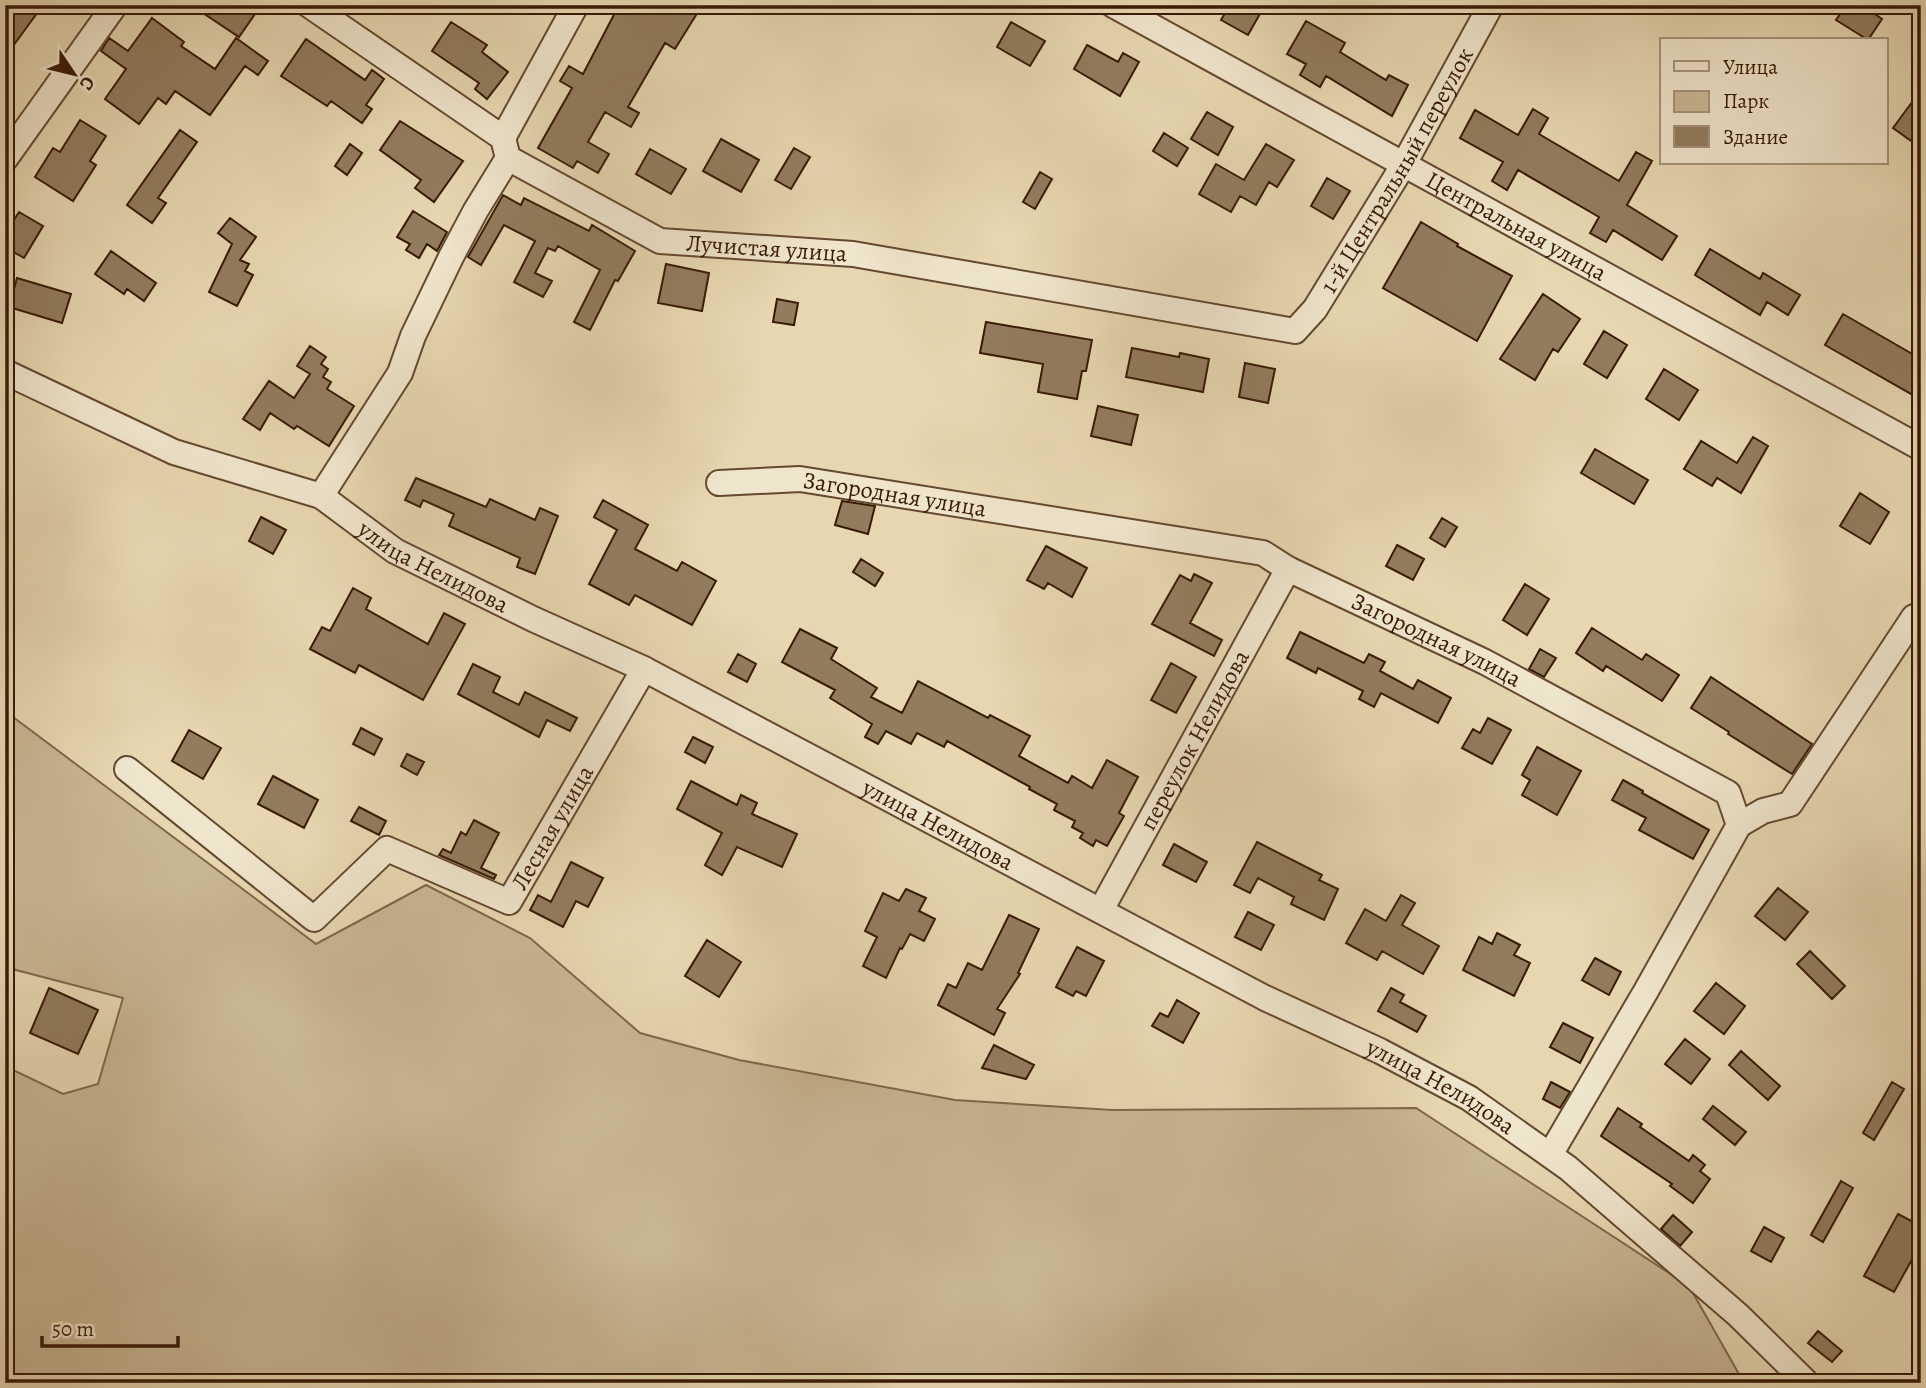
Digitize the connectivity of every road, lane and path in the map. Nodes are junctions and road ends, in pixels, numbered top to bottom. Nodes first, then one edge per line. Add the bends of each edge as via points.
1 (109, 5) edge
2 (116, 5) edge
3 (309, 5) edge
4 (576, 5) edge
5 (1114, 5) edge
6 (1491, 5) edge
7 (505, 148) junction
8 (5, 152) edge
9 (5, 159) edge
10 (1405, 164) junction
11 (1294, 331) joint
12 (5, 372) edge
13 (1921, 448) edge
14 (719, 483) dead end
15 (321, 496) junction
16 (1289, 569) junction
17 (1921, 615) edge
18 (644, 669) junction
19 (127, 769) dead end
20 (1739, 825) junction
21 (1101, 910) junction
22 (1549, 1155) junction
23 (1807, 1383) edge

1 - 8 street
2 - 9 street
3 - 7 street, Лучистая улица
4 - 7 street
5 - 10 street, Центральная улица
6 - 10 street, 1-й Центральный переулок
7 - 11 street, Лучистая улица via 660,242 853,254
7 - 15 street via 400,373
10 - 11 street, 1-й Центральный переулок via 1315,309
10 - 13 street, Центральная улица
12 - 15 street, улица Нелидова via 174,452
14 - 16 street, Загородная улица via 800,479 1263,553
15 - 18 street, улица Нелидова via 395,551
16 - 20 street, Загородная улица via 1485,662 1728,793
16 - 21 street, переулок Нелидова
17 - 20 street via 1914,617 1790,804 1763,811
18 - 19 street, Лесная улица via 509,902 387,849 313,919
18 - 21 street, улица Нелидова
20 - 22 street
21 - 22 street, улица Нелидова via 1265,998 1469,1098
22 - 23 street, улица Нелидова via 1738,1315

